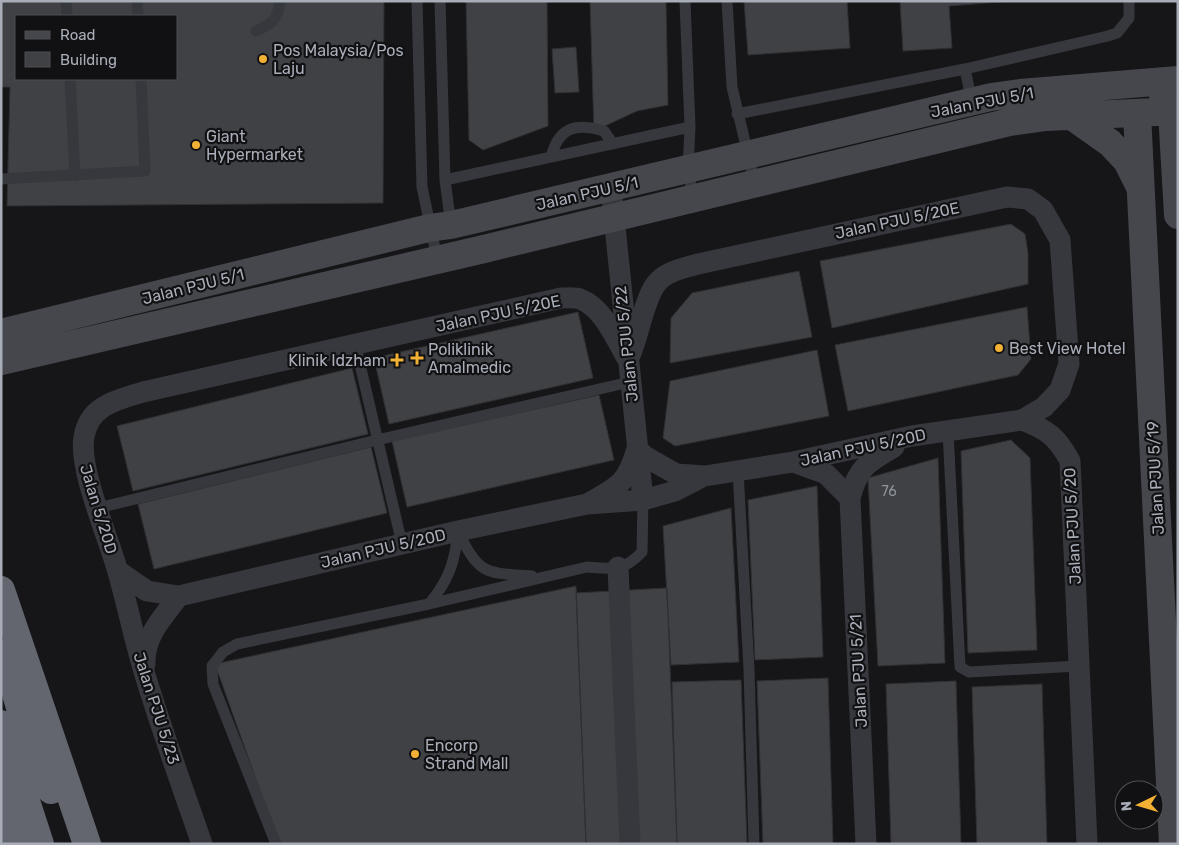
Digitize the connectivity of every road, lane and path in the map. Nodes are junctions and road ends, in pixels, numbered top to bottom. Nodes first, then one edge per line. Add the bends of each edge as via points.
1 (66, 1) edge
2 (137, 1) edge
3 (280, 1) edge
4 (417, 1) edge
5 (440, 1) edge
6 (685, 1) edge
7 (727, 1) edge
8 (1129, 1) edge
9 (67, 15) edge
10 (138, 15) edge
11 (256, 30) dead end
12 (965, 69) junction
13 (70, 80) edge
14 (141, 80) edge
15 (1166, 81) edge
16 (972, 102) junction
17 (1175, 111) edge
18 (1137, 113) junction
19 (737, 114) junction
20 (1072, 116) junction
21 (690, 127) junction
22 (613, 144) junction
23 (749, 155) junction
24 (552, 157) junction
25 (688, 169) junction
26 (75, 176) junction
27 (1, 179) edge
28 (445, 180) junction
29 (755, 184) junction
30 (611, 187) junction
31 (1141, 189) junction
32 (693, 199) junction
33 (1178, 215) edge
34 (614, 217) junction
35 (440, 226) junction
36 (437, 258) junction
37 (1, 333) edge
38 (356, 343) junction
39 (628, 360) junction
40 (1, 362) edge
41 (630, 382) junction
42 (143, 392) joint
43 (1022, 420) junction
44 (948, 431) junction
45 (912, 436) junction
46 (376, 440) junction
47 (637, 449) junction
48 (793, 462) junction
49 (738, 471) junction
50 (705, 476) junction
51 (850, 498) junction
52 (643, 500) junction
53 (587, 504) junction
54 (98, 508) junction
55 (458, 531) junction
56 (402, 544) junction
57 (618, 567) junction
58 (118, 572) junction
59 (542, 577) junction
60 (1, 590) edge
61 (179, 596) junction
62 (429, 604) junction
63 (1, 642) edge
64 (1078, 666) junction
65 (146, 677) junction
66 (1, 724) edge
67 (1, 786) edge
68 (17, 844) edge
69 (40, 844) edge
70 (74, 844) edge
71 (87, 844) edge
72 (202, 844) edge
73 (276, 844) edge
74 (630, 844) edge
75 (754, 844) edge
76 (866, 844) edge
77 (1087, 844) edge
78 (1172, 844) edge

1 - 9 lane
2 - 10 lane
3 - 11 lane via 278,16 270,25
4 - 35 lane via 422,187
5 - 28 lane
6 - 21 lane
7 - 19 lane via 732,87
8 - 12 lane via 1129,18 1117,33
12 - 16 lane
12 - 19 lane
13 - 26 lane
14 - 26 lane via 145,171
15 - 16 street, Jalan PJU 5/1 via 1020,93
15 - 17 street
15 - 18 street
16 - 23 street, Jalan PJU 5/1
17 - 18 street, Jalan PJU 5/1
17 - 33 street
18 - 20 street, Jalan PJU 5/1
18 - 31 street, Jalan PJU 5/19
19 - 23 lane
20 - 29 street, Jalan PJU 5/1 via 1010,122
20 - 31 street via 1110,143 1127,161
21 - 22 lane
21 - 25 lane
22 - 24 lane
22 - 24 lane via 604,131 586,126 576,128 564,132 554,144
23 - 25 street, Jalan PJU 5/1
23 - 29 lane
24 - 28 lane
25 - 30 street, Jalan PJU 5/1
25 - 32 lane
26 - 27 lane
28 - 35 lane
29 - 32 street, Jalan PJU 5/1
30 - 34 street, Jalan PJU 5/22
30 - 35 street, Jalan PJU 5/1
31 - 78 street, Jalan PJU 5/19
32 - 34 street, Jalan PJU 5/1
34 - 36 street, Jalan PJU 5/1
34 - 39 street, Jalan PJU 5/22
35 - 36 lane
35 - 37 street, Jalan PJU 5/1
36 - 40 street, Jalan PJU 5/1
38 - 39 street, Jalan PJU 5/20E via 561,298 580,299 604,319
38 - 42 street, Jalan PJU 5/20E
38 - 46 lane
39 - 41 street, Jalan PJU 5/22
39 - 43 street, Jalan PJU 5/20E via 657,283 670,273 1007,197 1028,199 1043,210 1060,240 1069,364 1060,390 1044,407
41 - 46 lane
41 - 47 street, Jalan PJU 5/22
42 - 54 street, Jalan 5/20D via 99,408 90,419 84,436 84,457
43 - 44 street, Jalan PJU 5/20D
43 - 64 street, Jalan PJU 5/20 via 1044,429 1061,444 1070,461
44 - 45 street, Jalan PJU 5/20D
44 - 64 lane via 960,667 969,672
45 - 48 street, Jalan PJU 5/20D
45 - 51 street, Jalan PJU 5/21 via 870,461 856,478
46 - 54 lane
46 - 56 lane
47 - 50 street, Jalan PJU 5/20D via 676,474
47 - 52 street, Jalan PJU 5/22
47 - 53 street, Jalan PJU 5/20D via 621,485
48 - 49 street, Jalan PJU 5/20D
48 - 51 street via 826,474
49 - 50 street, Jalan PJU 5/20D
49 - 75 lane via 749,669
50 - 52 street, Jalan PJU 5/20D via 675,491
51 - 76 street, Jalan PJU 5/21
52 - 53 street, Jalan PJU 5/20D
52 - 57 lane via 642,552 630,565
53 - 55 street, Jalan PJU 5/20D
54 - 58 street, Jalan 5/20D
55 - 56 street, Jalan PJU 5/20D
55 - 59 lane via 471,558 492,573
55 - 62 lane via 455,558 444,586
56 - 61 street, Jalan PJU 5/20D
57 - 59 lane via 587,566
57 - 74 street
58 - 61 street, Jalan PJU 5/20D via 147,590
58 - 65 street, Jalan PJU 5/23
59 - 62 lane
60 - 71 highway
61 - 65 street via 152,632 145,652
62 - 73 lane via 236,644 223,652 212,666 213,684
63 - 70 highway via 26,728
64 - 77 street, Jalan PJU 5/20
65 - 72 street, Jalan PJU 5/23
66 - 69 highway
67 - 68 highway

